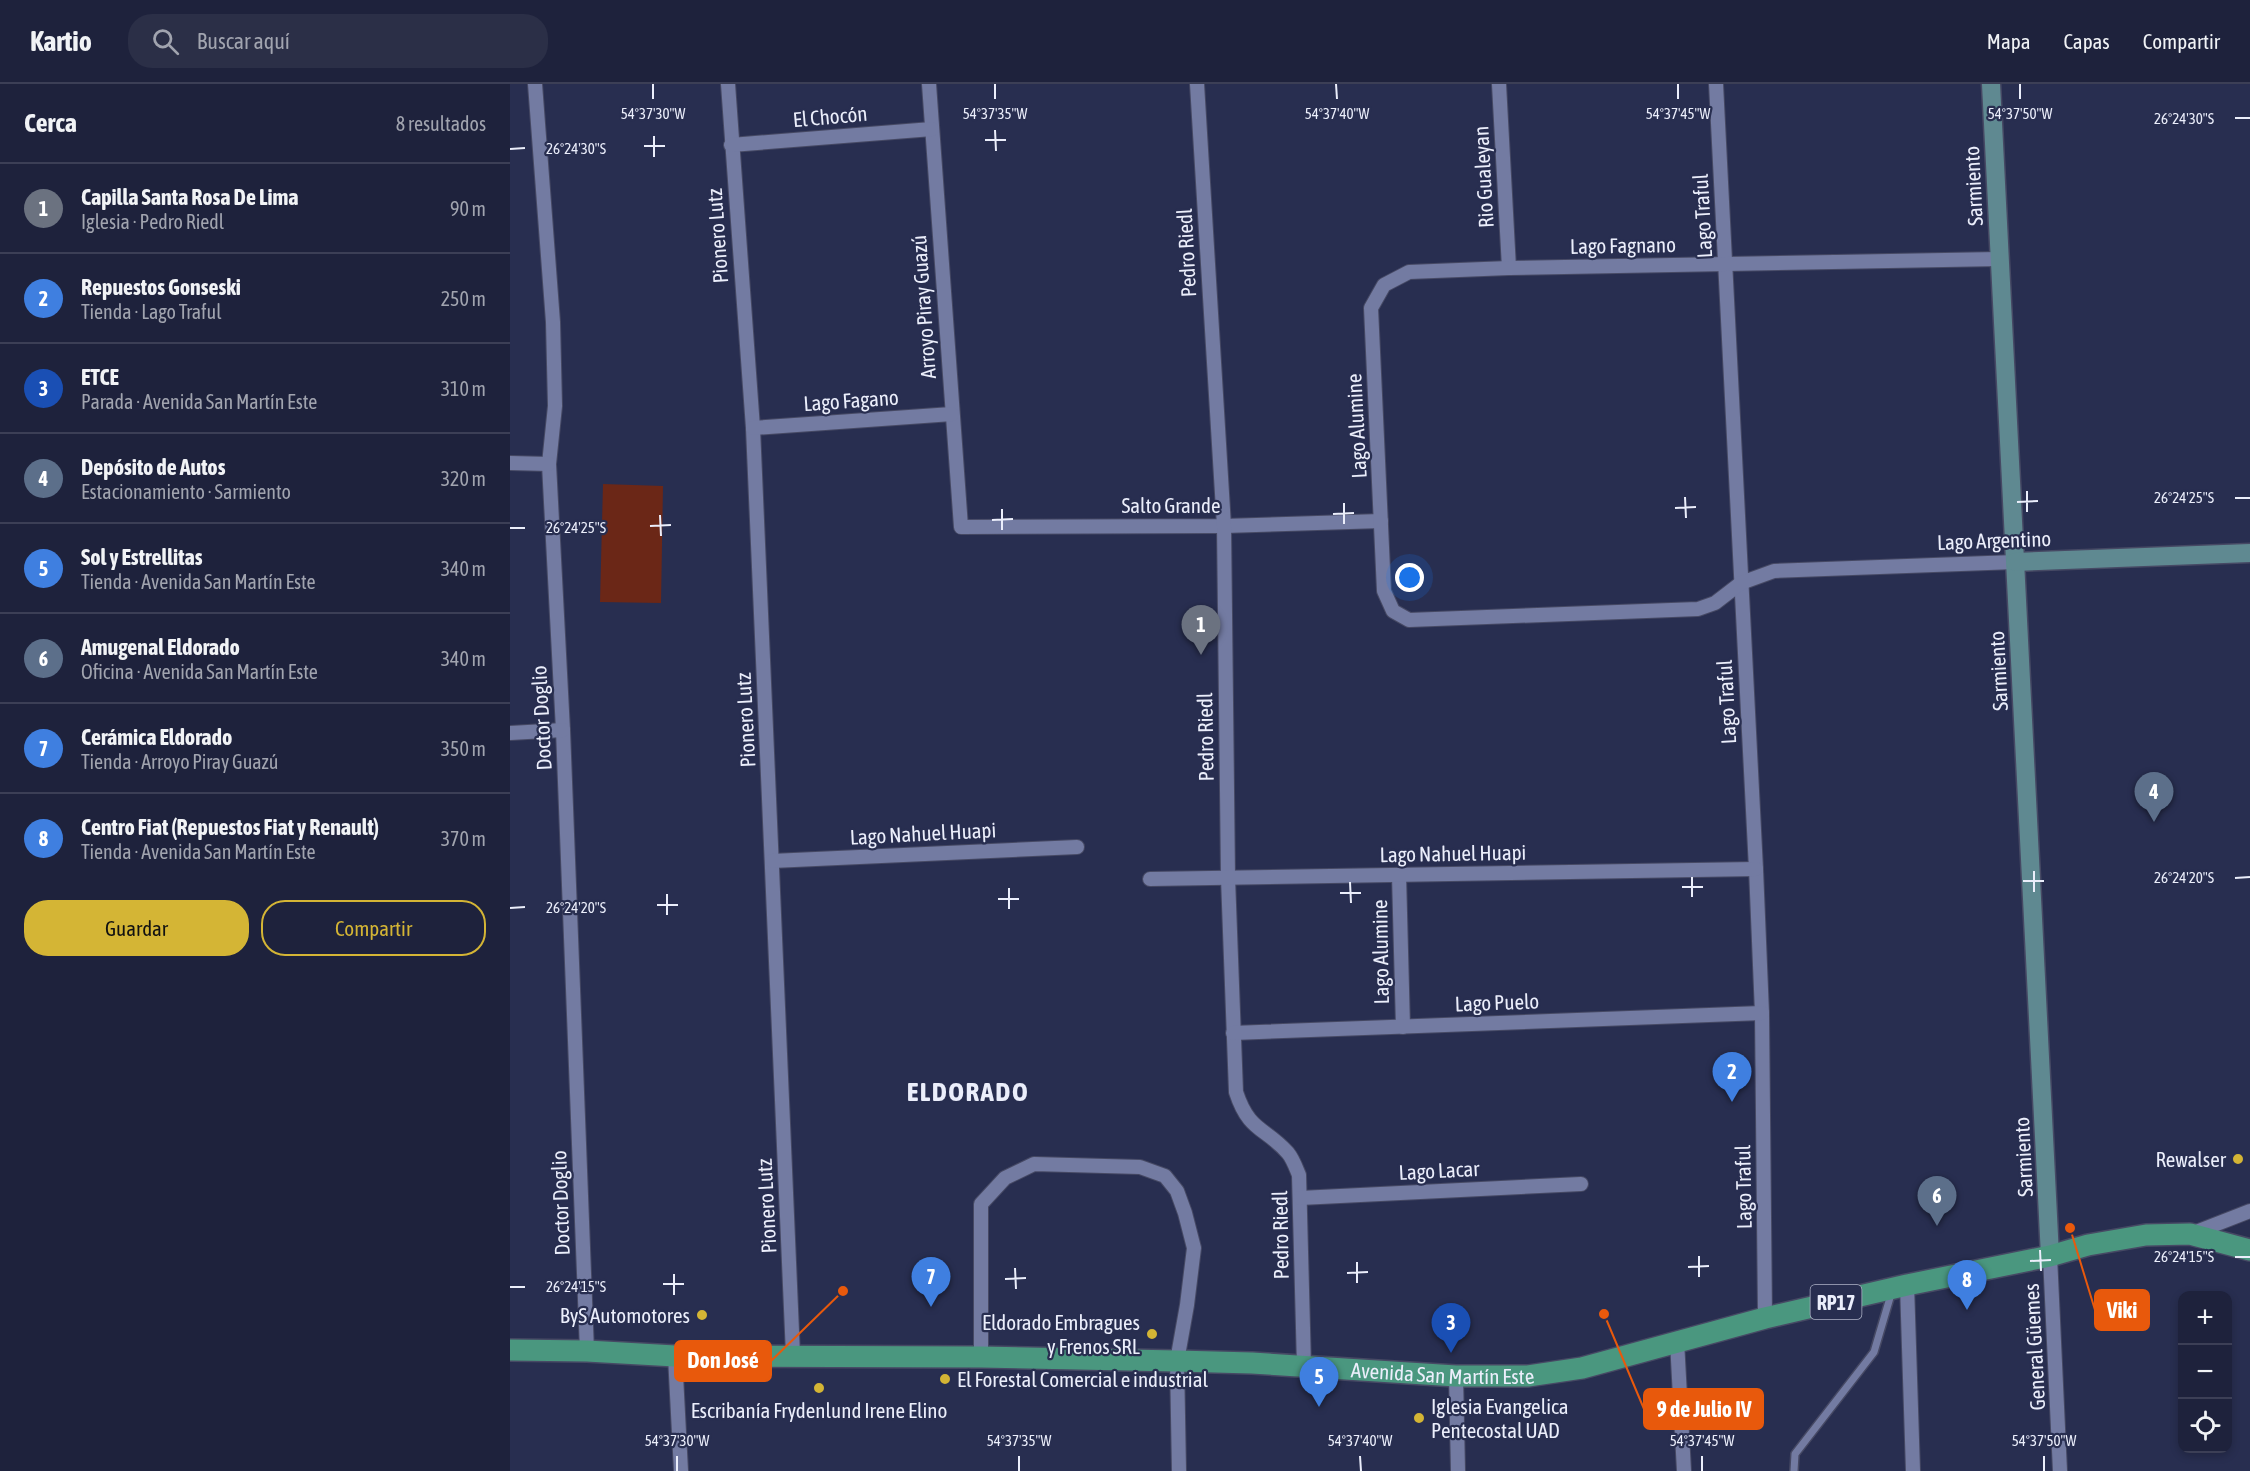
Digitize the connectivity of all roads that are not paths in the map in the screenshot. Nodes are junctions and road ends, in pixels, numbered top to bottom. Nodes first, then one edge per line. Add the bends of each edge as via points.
1 (535, 84) edge
2 (728, 84) edge
3 (929, 84) edge
4 (1197, 84) edge
5 (1499, 84) edge
6 (1716, 84) edge
7 (1991, 84) edge
8 (932, 129) junction
9 (731, 145) junction
10 (1999, 259) junction
11 (1726, 264) junction
12 (1509, 268) junction
13 (1371, 308) joint
14 (952, 414) junction
15 (753, 428) junction
16 (510, 463) edge
17 (549, 464) junction
18 (1381, 521) junction
19 (1224, 526) junction
20 (961, 527) joint
21 (2250, 553) edge
22 (2015, 562) junction
23 (1741, 583) junction
24 (563, 730) junction
25 (510, 734) edge
26 (1077, 847) dead end
27 (772, 861) junction
28 (1756, 869) junction
29 (1399, 875) junction
30 (1228, 878) junction
31 (1150, 879) dead end
32 (1762, 1013) junction
33 (1403, 1027) junction
34 (1233, 1034) junction
35 (1581, 1184) dead end
36 (1300, 1198) junction
37 (2250, 1211) edge
38 (2190, 1234) junction
39 (2250, 1250) edge
40 (2050, 1256) junction
41 (1900, 1287) junction
42 (1765, 1318) junction
43 (1677, 1341) junction
44 (510, 1350) edge
45 (587, 1351) junction
46 (794, 1355) junction
47 (675, 1356) junction
48 (981, 1357) junction
49 (1177, 1361) junction
50 (1304, 1366) junction
51 (1455, 1376) junction
52 (681, 1471) edge
53 (1179, 1471) edge
54 (1458, 1471) edge
55 (1684, 1471) edge
56 (1794, 1471) edge
57 (1913, 1471) edge
58 (2060, 1471) edge

1 - 17 street, Doctor Doglio via 553,322 555,406
2 - 9 street, Pionero Lutz
3 - 8 street, Arroyo Piray Guazú
4 - 19 street, Pedro Riedl
5 - 12 street, Rio Gualeyan
6 - 11 street, Lago Traful
7 - 10 main road, Sarmiento
8 - 9 street, El Chocón
8 - 14 street, Arroyo Piray Guazú
9 - 15 street, Pionero Lutz
10 - 11 street, Lago Fagnano
10 - 22 main road, Sarmiento
11 - 12 street, Lago Fagnano
11 - 23 street, Lago Traful
12 - 13 street, Lago Fagnano via 1409,272 1384,285
13 - 18 street, Lago Alumine
14 - 15 street, Lago Fagano
14 - 20 street, Arroyo Piray Guazú
15 - 27 street, Pionero Lutz
16 - 17 street
17 - 24 street, Doctor Doglio
18 - 19 street, Salto Grande
18 - 23 street, Lago Alumine via 1383,591 1393,611 1409,621 1698,609 1715,603
19 - 20 street, Salto Grande
19 - 30 street, Pedro Riedl
21 - 22 main road, Lago Argentino
22 - 23 street, Lago Argentino via 1774,571
22 - 40 main road, Sarmiento
23 - 28 street, Lago Traful
24 - 25 street
24 - 45 street, Doctor Doglio
26 - 27 street, Lago Nahuel Huapi
27 - 46 street, Pionero Lutz
28 - 29 street, Lago Nahuel Huapi
28 - 32 street, Lago Traful
29 - 30 street, Lago Nahuel Huapi
29 - 33 street, Lago Alumine
30 - 31 street, Lago Nahuel Huapi
30 - 34 street, Pedro Riedl
32 - 33 street, Lago Puelo
32 - 42 street, Lago Traful
33 - 34 street, Lago Puelo
34 - 36 street, Pedro Riedl via 1236,1092 1241,1110 1289,1154 1299,1175
35 - 36 street, Lago Lacar
36 - 50 street, Pedro Riedl
37 - 38 street
38 - 39 main road, Avenida San Martín Este / RP17
38 - 40 main road, Avenida San Martín Este / RP17 via 2146,1235
40 - 41 main road, Avenida San Martín Este / RP17
40 - 58 street, General Güemes
41 - 42 main road, Avenida San Martín Este / RP17
41 - 56 lane via 1874,1352 1796,1454
41 - 57 street
42 - 43 main road, Avenida San Martín Este / RP17
43 - 51 main road, Avenida San Martín Este / RP17 via 1582,1368 1528,1376
43 - 55 street
44 - 45 main road, Avenida San Martín Este / RP17
45 - 47 main road, Avenida San Martín Este / RP17
46 - 47 main road, Avenida San Martín Este / RP17
46 - 48 main road, Avenida San Martín Este / RP17
47 - 52 street
48 - 49 main road, Avenida San Martín Este / RP17
48 - 49 street via 981,1204 1005,1178 1034,1164 1140,1167 1165,1176 1178,1191 1194,1248
49 - 50 main road, Avenida San Martín Este / RP17
49 - 53 street
50 - 51 main road, Avenida San Martín Este / RP17
51 - 54 street

